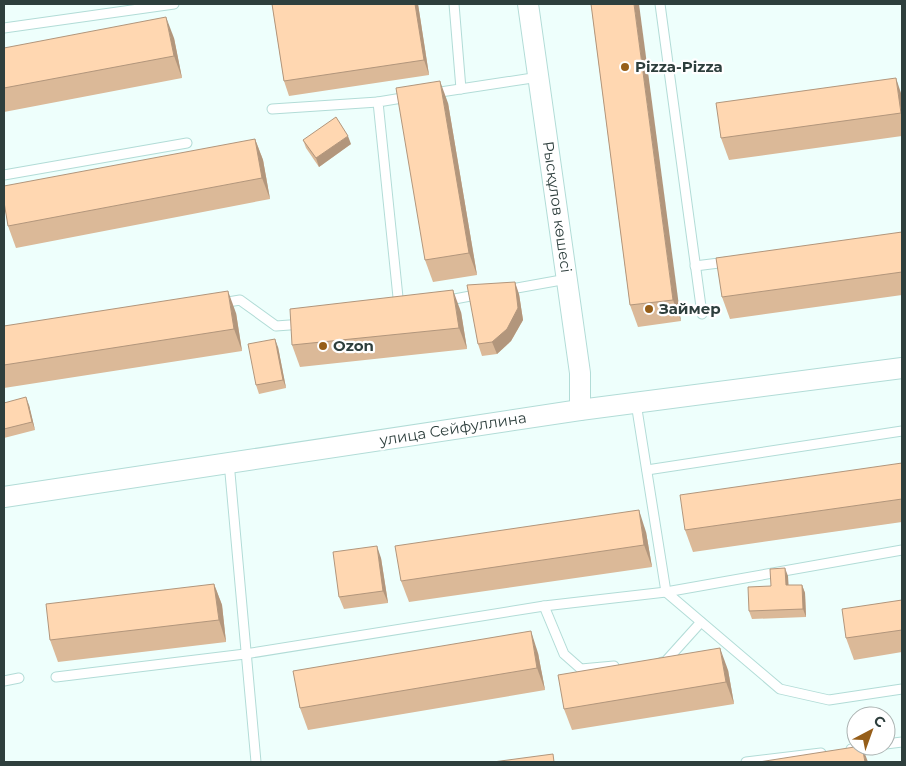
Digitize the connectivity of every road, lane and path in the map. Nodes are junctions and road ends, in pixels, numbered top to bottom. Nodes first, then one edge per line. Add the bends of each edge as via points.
1 (174, 4) edge
2 (454, 4) edge
3 (528, 4) edge
4 (660, 4) edge
5 (4, 28) edge
6 (539, 77) junction
7 (461, 89) junction
8 (378, 102) junction
9 (272, 109) dead end
10 (188, 143) dead end
11 (4, 176) edge
12 (735, 261) edge
13 (695, 266) junction
14 (567, 280) junction
15 (498, 291) edge
16 (488, 293) edge
17 (439, 302) edge
18 (211, 304) edge
19 (410, 306) edge
20 (702, 314) dead end
21 (314, 323) edge
22 (902, 368) edge
23 (636, 403) junction
24 (580, 410) junction
25 (902, 431) edge
26 (227, 463) junction
27 (647, 470) junction
28 (4, 496) edge
29 (902, 550) edge
30 (666, 592) junction
31 (544, 606) junction
32 (701, 622) junction
33 (245, 654) junction
34 (655, 663) edge
35 (627, 665) edge
36 (56, 677) dead end
37 (19, 678) dead end
38 (4, 680) edge
39 (902, 689) edge
40 (834, 751) edge
41 (256, 762) edge
42 (746, 762) edge

1 - 5 lane
2 - 7 lane
3 - 6 street, Рысқұлов көшесі
4 - 13 lane
6 - 7 lane
6 - 14 street, Рысқұлов көшесі
7 - 8 lane
8 - 9 lane
8 - 19 lane via 397,310
10 - 11 lane
12 - 13 lane
13 - 20 lane
14 - 15 lane
14 - 24 street, Рысқұлов көшесі via 580,372
16 - 17 lane
18 - 21 lane via 240,300 276,326
22 - 23 street, улица Сейфуллина
23 - 24 street, улица Сейфуллина
23 - 27 lane
24 - 26 street, улица Сейфуллина
25 - 27 lane
26 - 28 street, улица Сейфуллина
26 - 33 lane
27 - 30 lane
29 - 30 lane
30 - 31 lane
30 - 32 lane
31 - 33 lane
31 - 35 lane via 564,654 580,669
32 - 34 lane via 665,662
32 - 39 lane via 780,689 829,700
33 - 36 lane
33 - 41 lane
37 - 38 lane
40 - 42 lane

